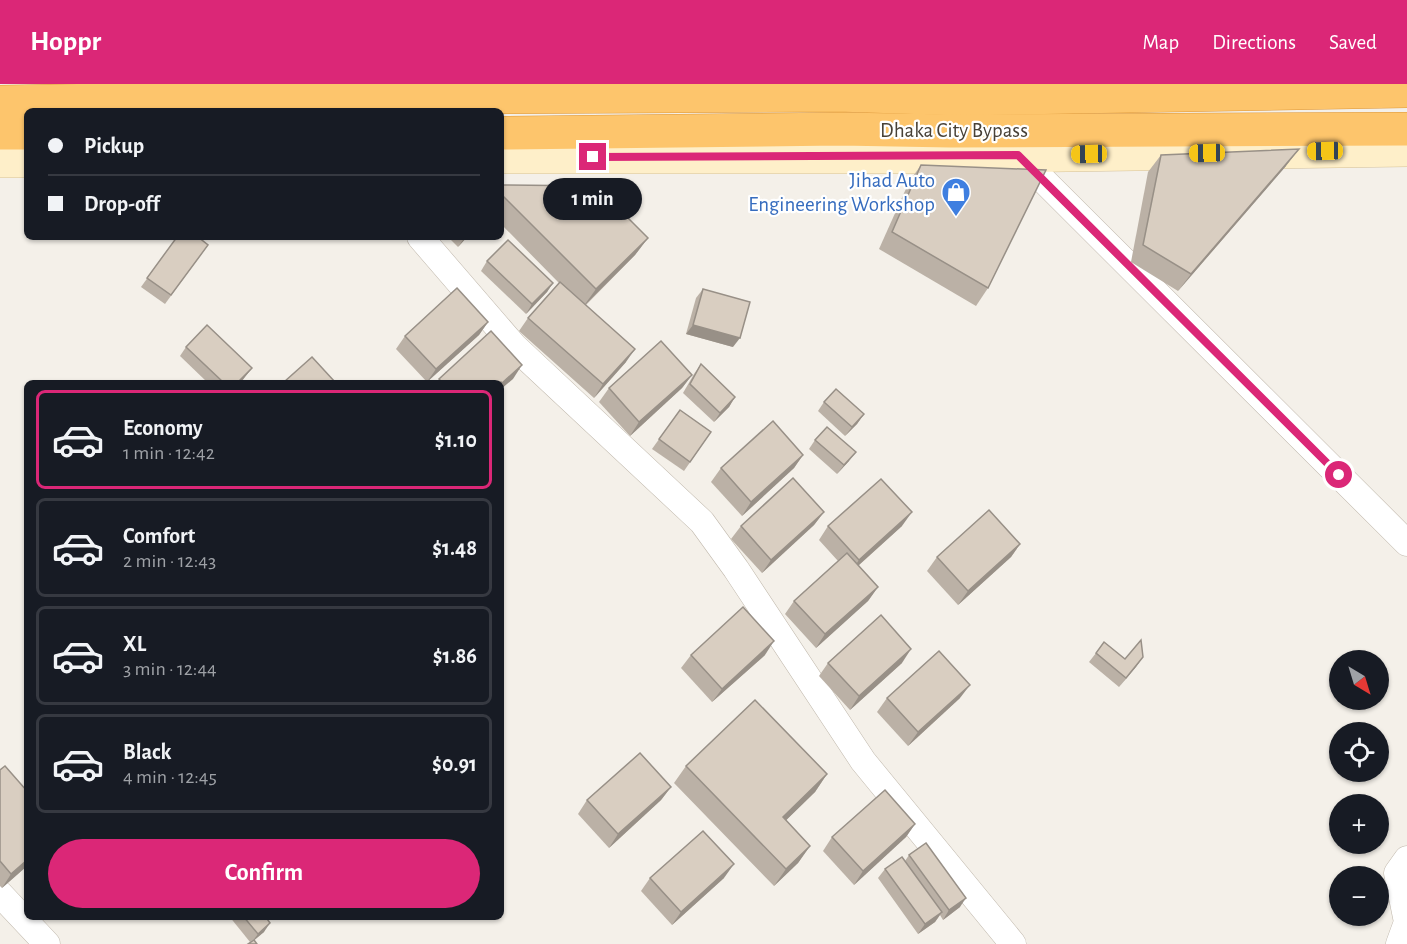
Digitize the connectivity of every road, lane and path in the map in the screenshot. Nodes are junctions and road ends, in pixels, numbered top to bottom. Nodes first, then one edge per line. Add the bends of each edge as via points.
1 (1407, 91) edge
2 (0, 102) edge
3 (1407, 129) edge
4 (0, 133) edge
5 (24, 133) edge
6 (504, 133) edge
7 (1407, 150) edge
8 (1018, 155) junction
9 (504, 157) edge
10 (0, 161) edge
11 (24, 161) edge
12 (423, 240) edge
13 (1407, 543) edge
14 (1407, 859) edge
15 (0, 894) edge
16 (24, 920) edge
17 (24, 920) edge
18 (47, 944) edge
19 (1013, 944) edge
20 (1399, 944) edge

1 - 2 highway, Dhaka City Bypass via 960,99 826,95
3 - 6 highway, Dhaka City Bypass
4 - 5 highway
7 - 8 main road
8 - 9 main road
8 - 13 street
10 - 11 main road
12 - 19 street via 514,346 702,522 863,761
14 - 20 street via 1397,873 1407,922
15 - 17 street
16 - 18 street

